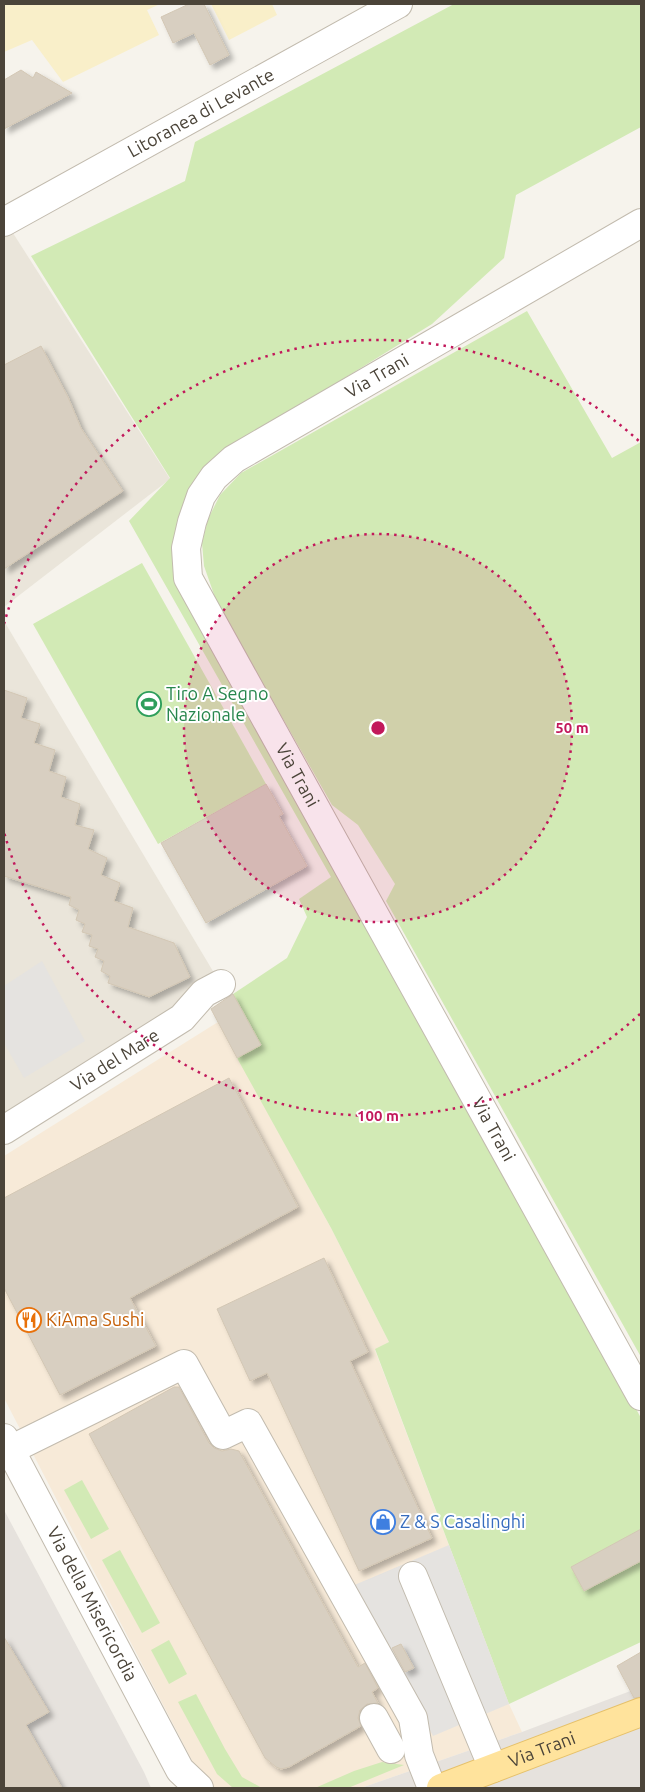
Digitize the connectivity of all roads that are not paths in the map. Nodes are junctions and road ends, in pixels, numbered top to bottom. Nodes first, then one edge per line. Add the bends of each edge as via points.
1 (398, 4) edge
2 (4, 222) edge
3 (641, 223) edge
4 (221, 984) dead end
5 (4, 1130) edge
6 (641, 1396) edge
7 (7, 1444) edge
8 (413, 1576) dead end
9 (641, 1712) edge
10 (374, 1718) dead end
11 (391, 1749) dead end
12 (493, 1768) junction
13 (186, 1782) edge
14 (432, 1788) edge
15 (441, 1788) edge

1 - 2 street, Litoranea di Levante
3 - 6 street, Via Trani via 234,459 214,477 201,496 186,548 188,578
4 - 5 street, Via del Mare via 204,993 182,1018
7 - 13 street, Via della Misericordia
7 - 14 street via 184,1364 223,1434 248,1423 413,1718 419,1755
8 - 12 street
9 - 12 main road, Via Trani
10 - 11 street
12 - 15 main road, Via Trani

